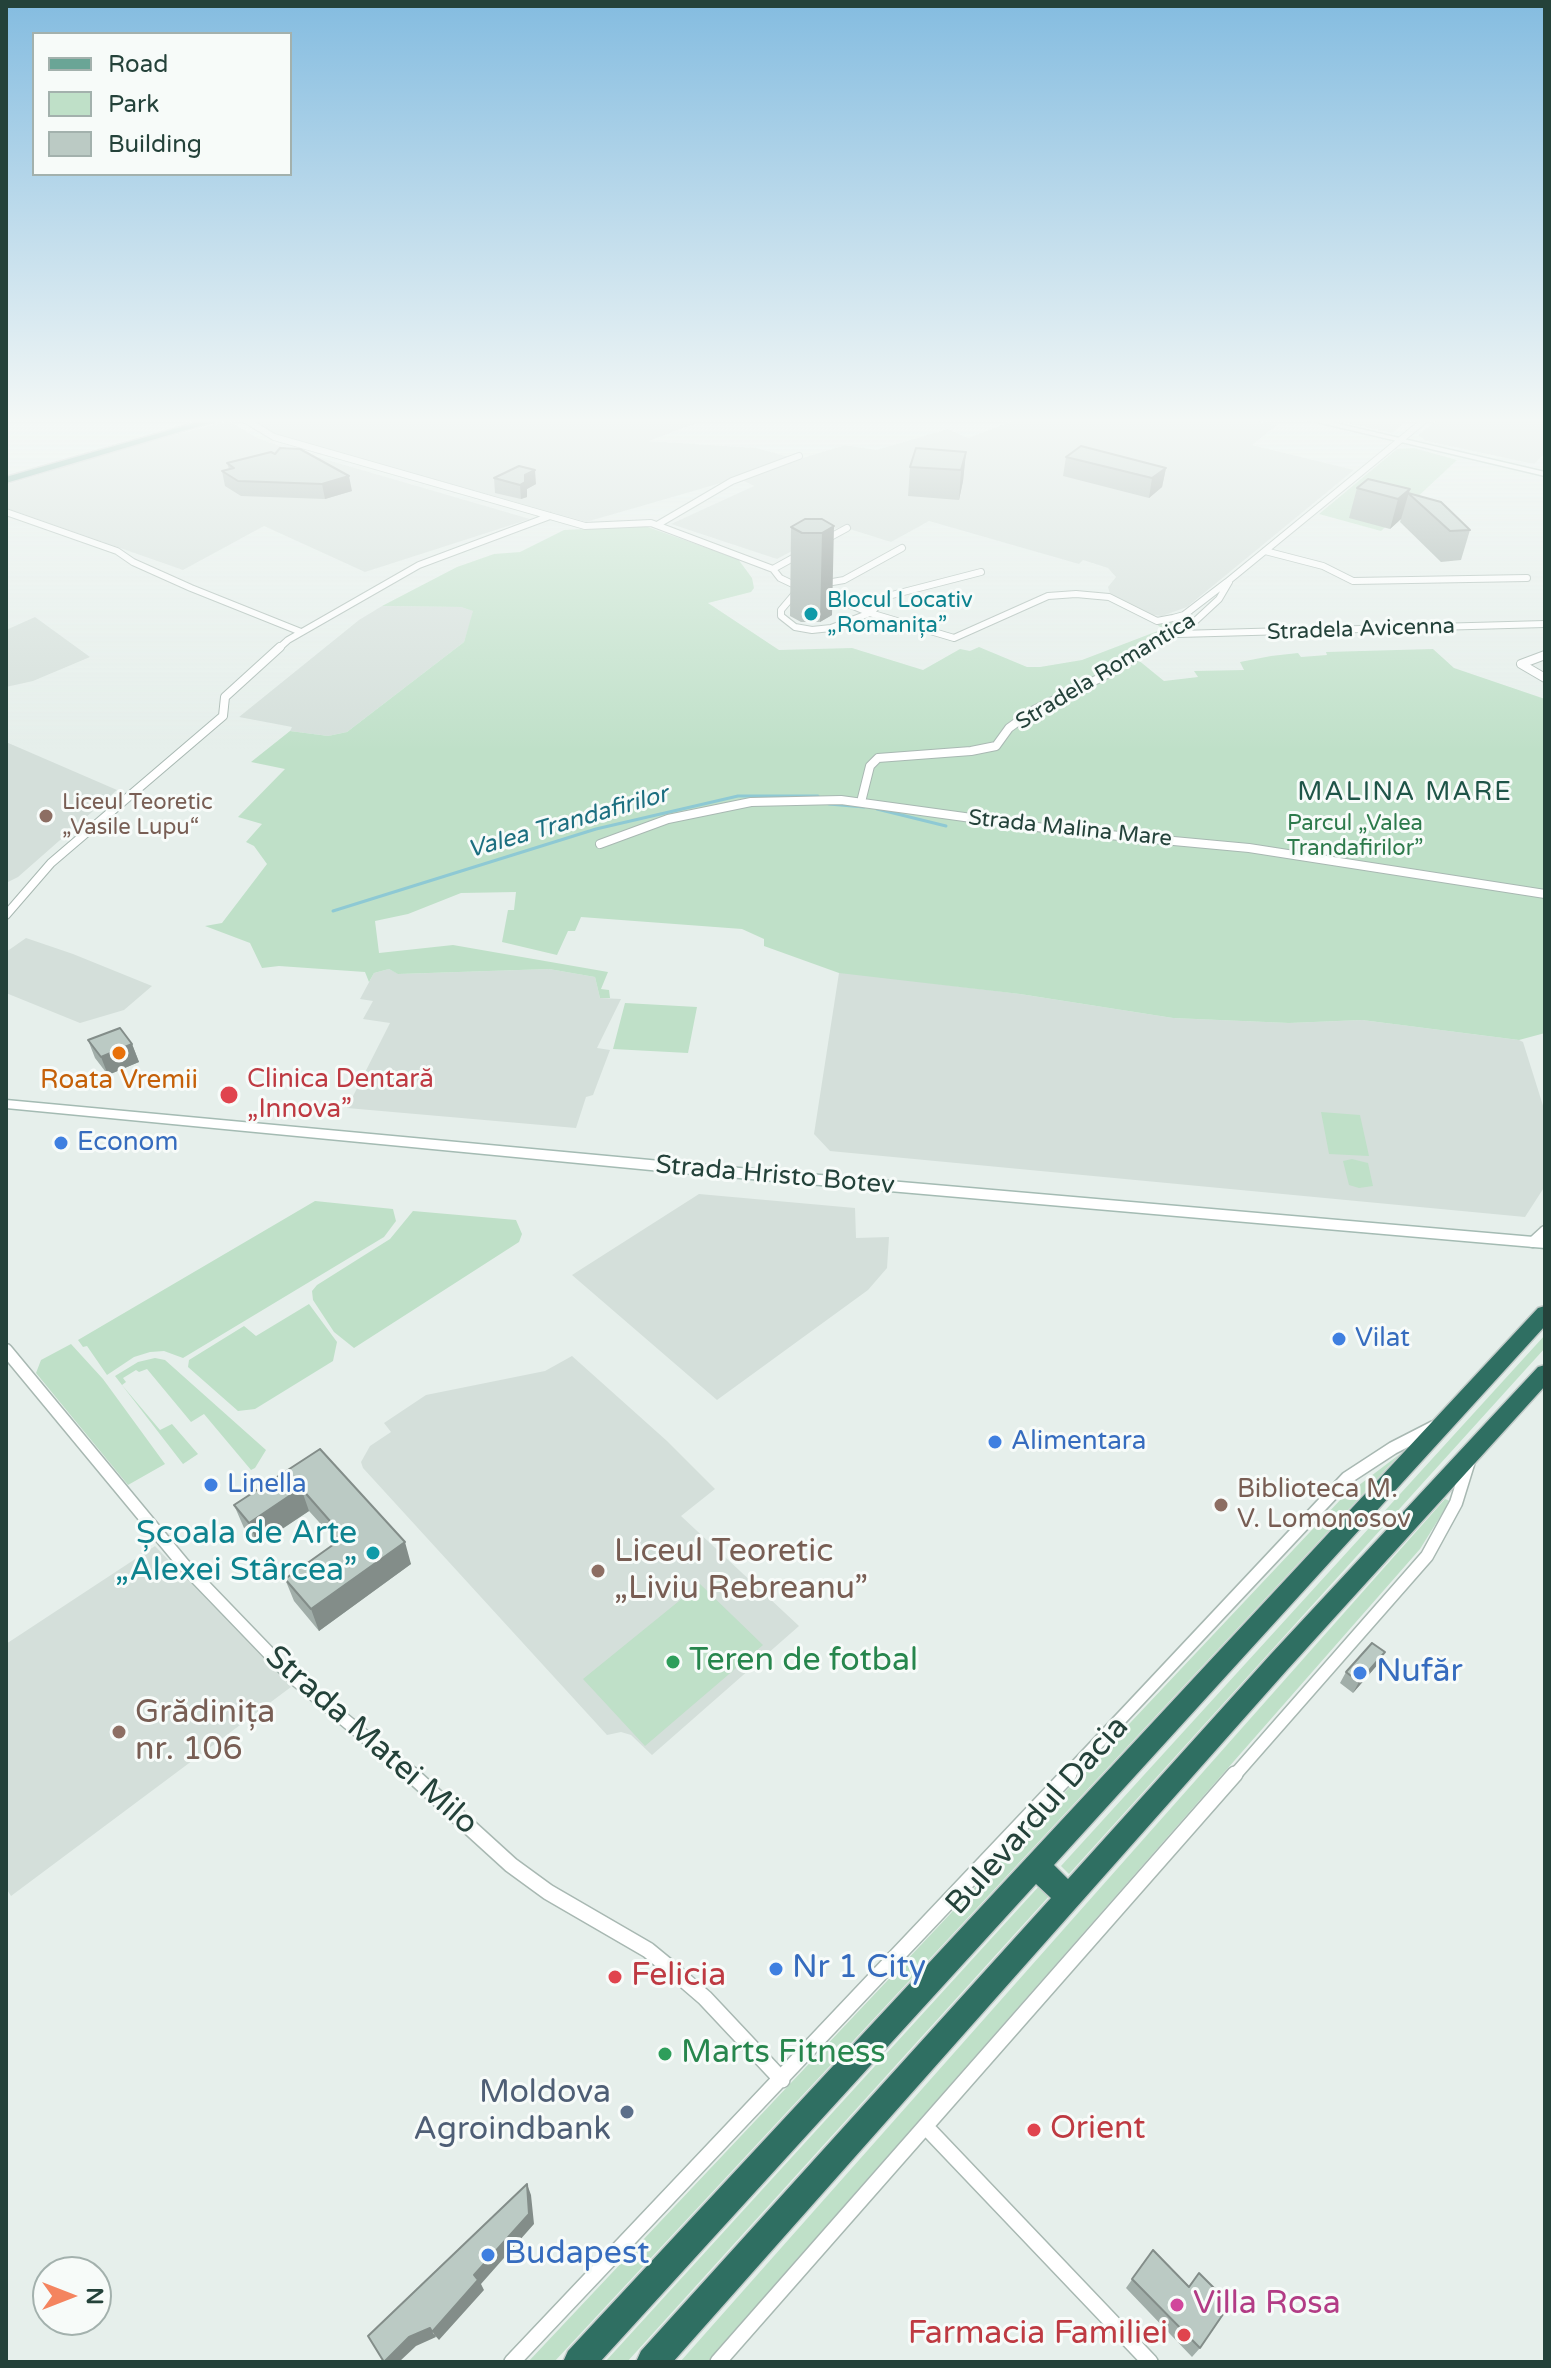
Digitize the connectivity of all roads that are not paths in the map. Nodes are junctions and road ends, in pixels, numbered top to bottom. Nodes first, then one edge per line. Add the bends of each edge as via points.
1 (56, 530) edge
2 (514, 530) edge
3 (669, 530) edge
4 (844, 530) edge
5 (1291, 530) edge
6 (902, 548) dead end
7 (1265, 551) junction
8 (773, 569) junction
9 (981, 572) dead end
10 (1527, 578) dead end
11 (1230, 580) junction
12 (817, 584) edge
13 (797, 588) junction
14 (870, 613) junction
15 (1545, 624) edge
16 (301, 632) junction
17 (1176, 634) junction
18 (1545, 655) edge
19 (1545, 678) edge
20 (861, 802) junction
21 (600, 844) dead end
22 (1545, 894) edge
23 (6, 915) edge
24 (6, 1104) edge
25 (1545, 1231) edge
26 (1541, 1244) edge
27 (1545, 1313) edge
28 (6, 1350) edge
29 (1545, 1373) edge
30 (1447, 1420) junction
31 (1471, 1454) junction
32 (1038, 1867) junction
33 (1069, 1898) junction
34 (782, 2080) junction
35 (926, 2127) junction
36 (512, 2362) edge
37 (579, 2362) edge
38 (652, 2362) edge
39 (718, 2362) edge
40 (1150, 2362) edge

1 - 16 street
2 - 16 street via 419,565
3 - 8 street
4 - 8 street
5 - 7 street
6 - 12 street via 844,580
7 - 10 street, Stradela Avicenna via 1323,566 1353,581
7 - 11 street
8 - 13 street
9 - 14 street via 888,596
11 - 14 street via 1184,615 1157,621 1109,597 1087,594 1056,595 954,638
11 - 17 street, Stradela Romantica via 1219,599
13 - 14 street
13 - 14 street via 780,613 795,627 822,630
15 - 17 street, Stradela Avicenna
16 - 23 street via 225,697 223,716 40,872
17 - 20 street, Stradela Romantica via 1034,710 1009,728 996,746 878,758 866,775
18 - 19 street via 1521,664
20 - 21 street, Strada Malina Mare via 751,802 668,819
20 - 22 street, Strada Malina Mare via 1051,829 1249,848
24 - 26 main road, Strada Hristo Botev
25 - 26 street
27 - 30 highway, Bulevardul Dacia
28 - 34 street, Strada Matei Milo via 184,1565 290,1675 408,1771 511,1865 676,1973
29 - 31 highway
30 - 32 highway, Bulevardul Dacia
30 - 34 street via 1347,1478
31 - 33 highway
31 - 35 street via 1456,1503 1427,1556
32 - 33 highway
32 - 37 highway, Bulevardul Dacia
33 - 38 highway
34 - 36 street
35 - 39 street
35 - 40 street

